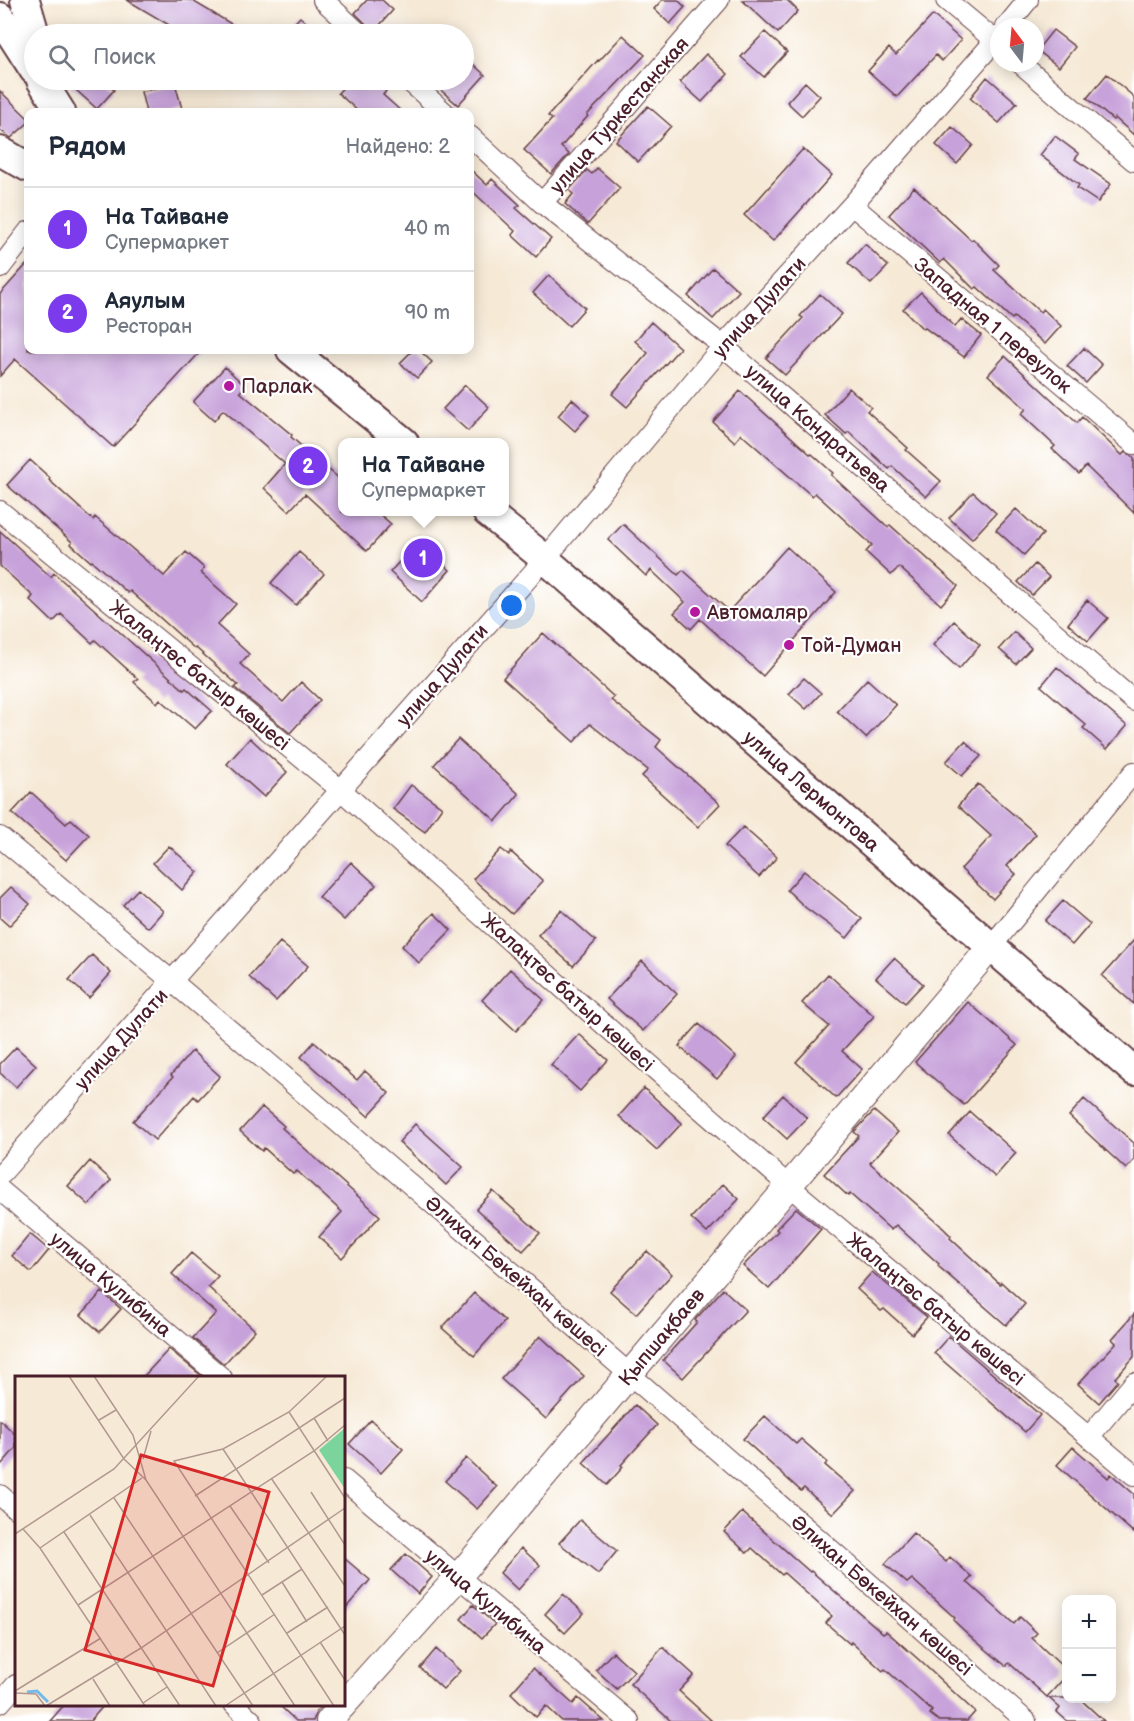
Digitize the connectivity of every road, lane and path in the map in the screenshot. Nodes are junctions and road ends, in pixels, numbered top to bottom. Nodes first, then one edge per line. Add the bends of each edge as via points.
1 (25, 0) edge
2 (323, 0) edge
3 (719, 0) edge
4 (946, 0) edge
5 (1028, 0) edge
6 (0, 17) edge
7 (1014, 18) edge
8 (32, 24) edge
9 (349, 24) edge
10 (990, 30) edge
11 (990, 48) edge
12 (24, 54) edge
13 (1030, 72) edge
14 (47, 90) edge
15 (53, 90) edge
16 (419, 90) edge
17 (59, 108) edge
18 (59, 108) edge
19 (440, 108) edge
20 (474, 140) edge
21 (0, 151) edge
22 (1134, 161) edge
23 (24, 165) edge
24 (542, 203) junction
25 (852, 205) junction
26 (24, 237) edge
27 (0, 268) edge
28 (723, 346) junction
29 (296, 354) edge
30 (399, 438) edge
31 (1134, 444) edge
32 (0, 511) edge
33 (492, 516) edge
34 (545, 559) junction
35 (1134, 701) edge
36 (1134, 772) edge
37 (341, 790) junction
38 (0, 837) edge
39 (990, 948) junction
40 (172, 981) junction
41 (1134, 1071) edge
42 (0, 1175) edge
43 (789, 1186) junction
44 (0, 1190) edge
45 (630, 1374) junction
46 (221, 1376) edge
47 (1134, 1383) edge
48 (1089, 1437) junction
49 (1134, 1475) edge
50 (345, 1481) edge
51 (0, 1495) edge
52 (15, 1508) edge
53 (458, 1577) junction
54 (15, 1686) edge
55 (0, 1703) edge
56 (345, 1703) edge
57 (236, 1706) edge
58 (342, 1706) edge
59 (252, 1721) edge
60 (329, 1721) edge
61 (629, 1721) edge
62 (1026, 1721) edge

1 - 8 main road
2 - 9 street
3 - 24 street, улица Туркестанская
4 - 10 street
5 - 7 street, улица Дулати
6 - 12 main road
11 - 25 street, улица Дулати
13 - 22 street
14 - 17 main road
15 - 18 main road
16 - 19 street
20 - 24 street, улица Кондратьева
21 - 23 main road
24 - 28 street, улица Кондратьева
25 - 28 street, улица Дулати
25 - 31 street, Западная 1 переулок
26 - 27 street
28 - 34 street, улица Дулати
28 - 35 street, улица Кондратьева
29 - 30 main road
32 - 37 street, Жалаңтөс батыр көшесі
33 - 34 main road, улица Лермонтова
34 - 37 street, улица Дулати
34 - 39 main road, улица Лермонтова
36 - 39 street
37 - 40 street, улица Дулати
37 - 43 street, Жалаңтөс батыр көшесі
38 - 40 street, Әлихан Бөкейхан көшесі
39 - 41 main road, улица Лермонтова
39 - 43 street, Қыпшақбаев
40 - 42 street, улица Дулати
40 - 45 street, Әлихан Бөкейхан көшесі
43 - 45 street, Қыпшақбаев
43 - 48 street, Жалаңтөс батыр көшесі
44 - 46 street, улица Кулибина
45 - 53 street, Қыпшақбаев
45 - 62 street, Әлихан Бөкейхан көшесі
47 - 48 street
48 - 49 street, Жалаңтөс батыр көшесі
50 - 53 street, улица Кулибина
51 - 52 street
53 - 56 street, Қыпшақбаев
53 - 61 street, улица Кулибина
54 - 55 street
57 - 59 street
58 - 60 street, Қыпшақбаев

